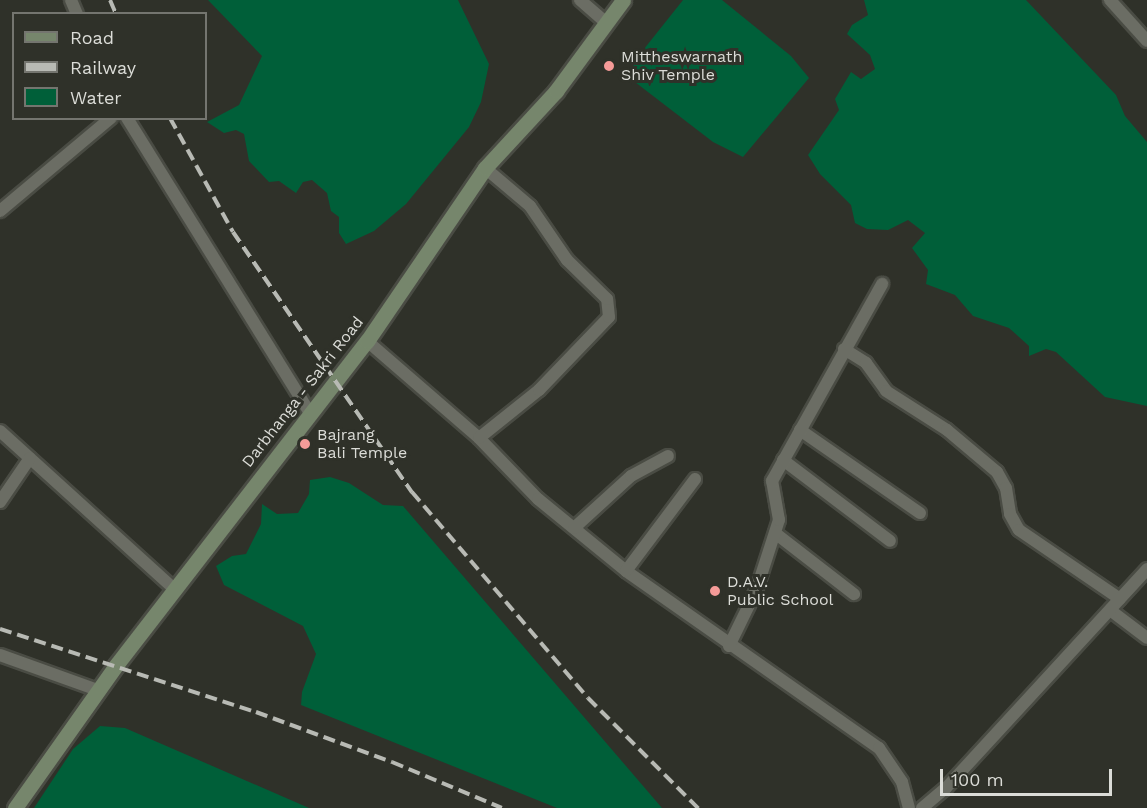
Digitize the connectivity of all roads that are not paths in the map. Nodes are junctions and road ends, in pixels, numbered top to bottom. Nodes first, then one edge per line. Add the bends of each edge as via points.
1 (580, 0) edge
2 (623, 0) edge
3 (1110, 0) edge
4 (606, 23) junction
5 (1147, 41) edge
6 (109, 120) edge
7 (128, 120) edge
8 (485, 168) junction
9 (0, 211) edge
10 (882, 284) dead end
11 (367, 341) junction
12 (844, 349) junction
13 (309, 413) junction
14 (800, 430) junction
15 (0, 431) edge
16 (479, 438) junction
17 (668, 456) dead end
18 (30, 458) junction
19 (783, 460) junction
20 (694, 479) dead end
21 (0, 502) edge
22 (920, 513) dead end
23 (574, 528) junction
24 (775, 533) junction
25 (890, 542) dead end
26 (1147, 569) edge
27 (626, 571) junction
28 (174, 589) junction
29 (854, 594) dead end
30 (1120, 599) junction
31 (1110, 610) junction
32 (1147, 638) edge
33 (729, 646) junction
34 (0, 655) edge
35 (98, 690) junction
36 (15, 808) edge
37 (909, 808) edge
38 (922, 808) edge

1 - 4 street
2 - 4 main road, Darbhanga - Sakri Road
3 - 5 street
4 - 8 main road, Darbhanga - Sakri Road via 556,91
6 - 9 street
7 - 13 street
8 - 11 main road, Darbhanga - Sakri Road
8 - 16 street via 530,206 567,260 608,299 609,317 539,390
10 - 12 street
11 - 13 main road, Darbhanga - Sakri Road
11 - 16 street
12 - 14 street
12 - 30 street via 866,363 886,391 947,430 997,472 1019,530
13 - 28 main road, Darbhanga - Sakri Road
14 - 19 street
14 - 22 street
15 - 18 street
16 - 23 street via 538,499
17 - 23 street via 631,476
18 - 21 street
18 - 28 street
19 - 24 street via 770,487 779,510
19 - 25 street
20 - 27 street
23 - 27 street
24 - 29 street
24 - 33 street via 756,591
26 - 30 street
27 - 33 street
28 - 35 main road, Darbhanga - Sakri Road
30 - 31 street
31 - 32 street
31 - 38 street via 945,789
33 - 37 street via 783,678 879,748 902,782
34 - 35 street
35 - 36 main road, Darbhanga - Sakri Road

